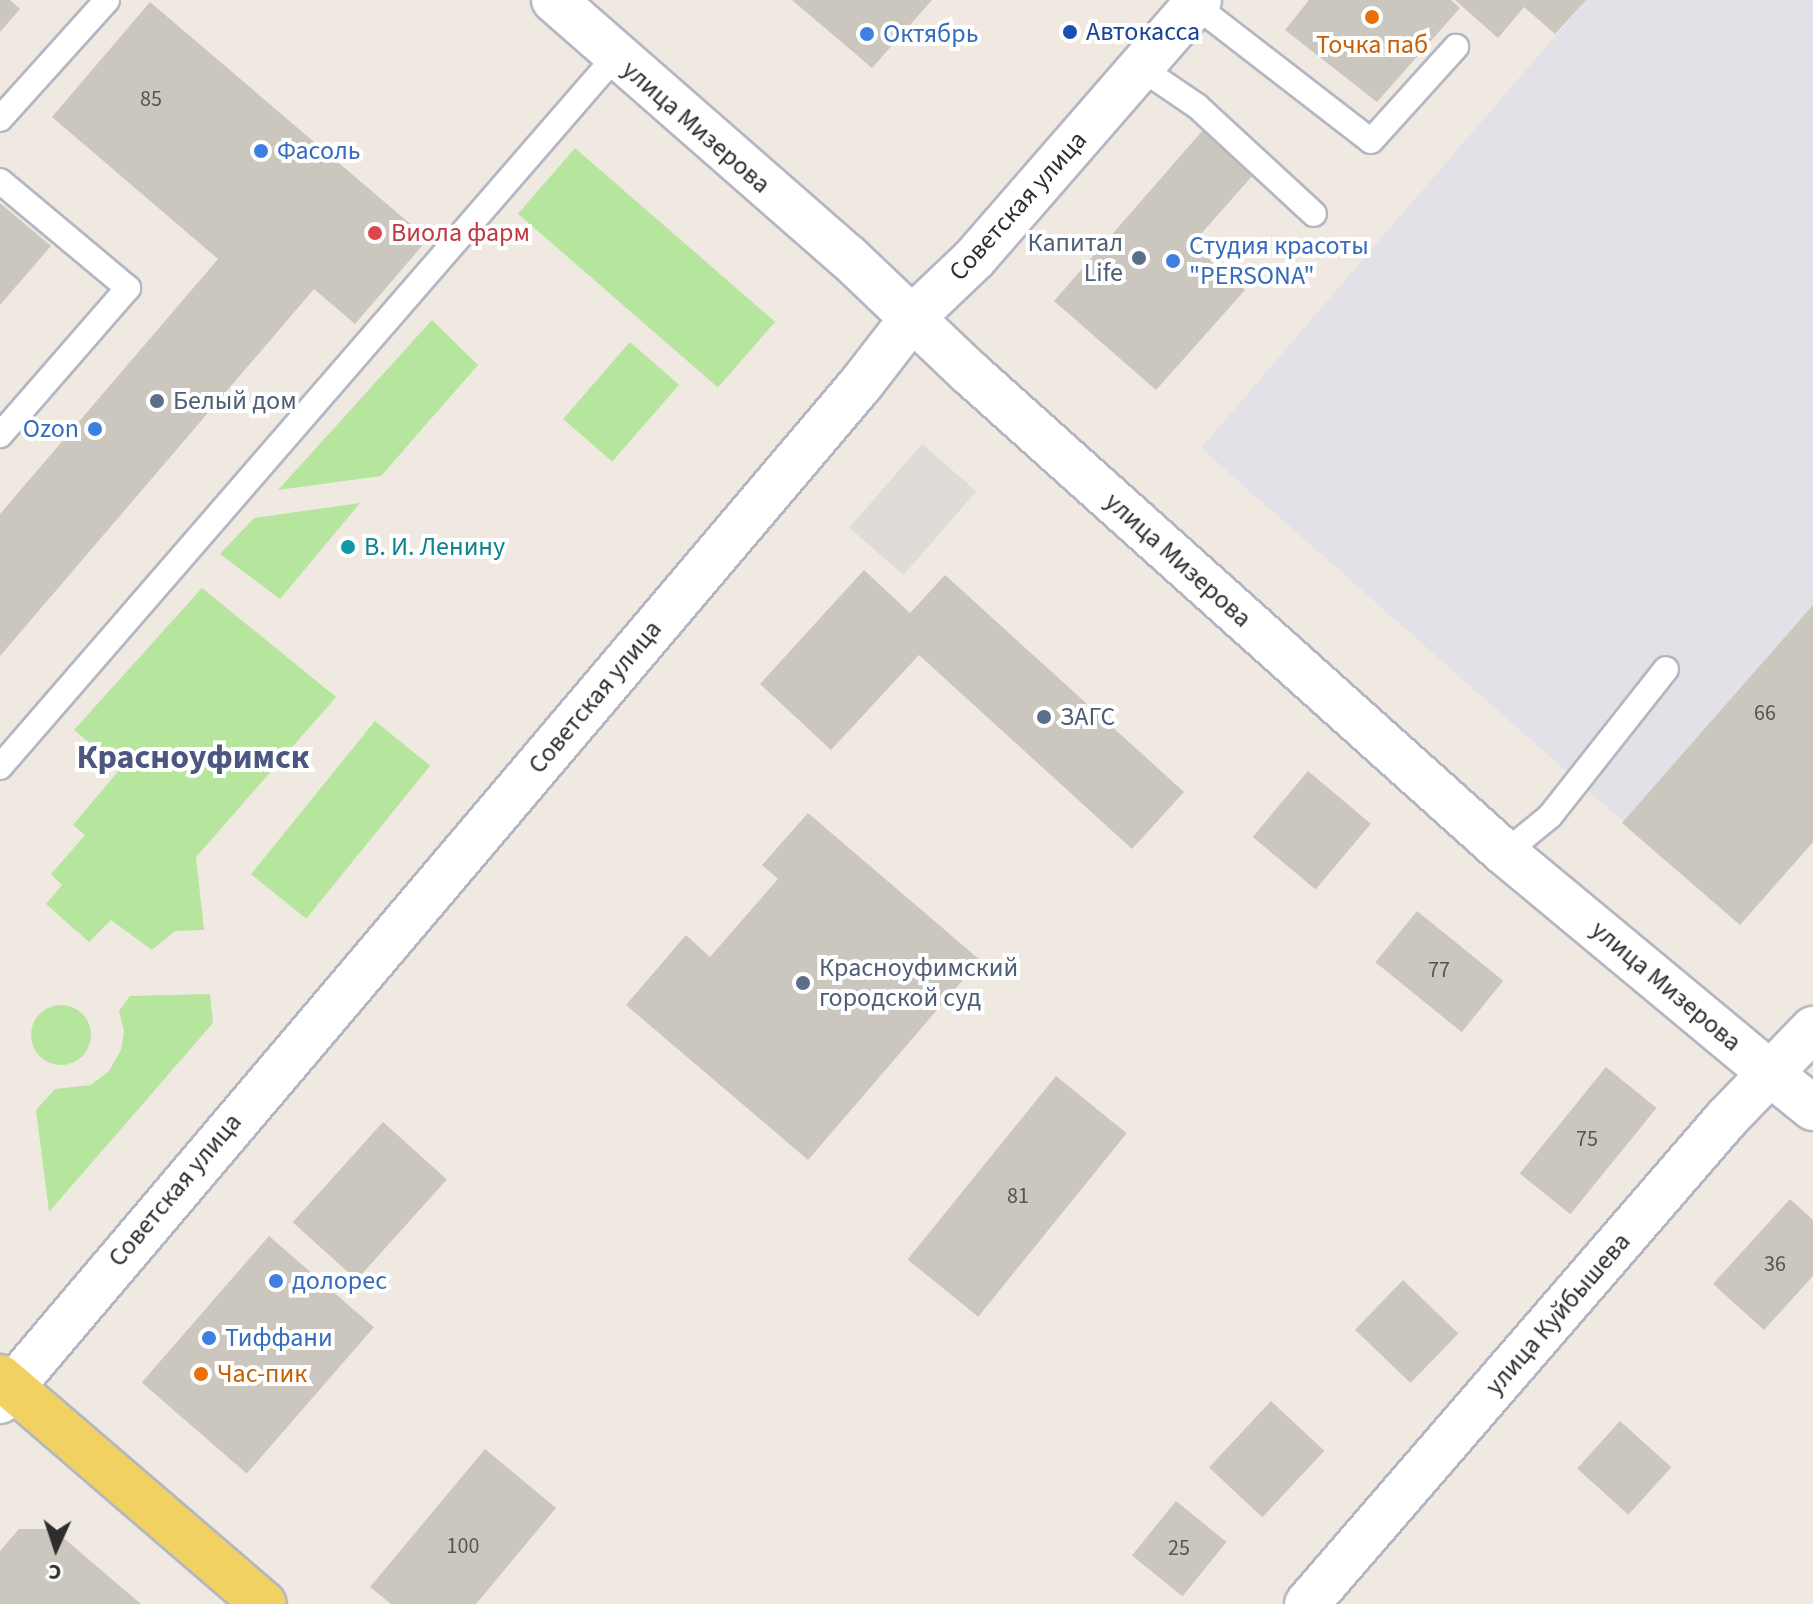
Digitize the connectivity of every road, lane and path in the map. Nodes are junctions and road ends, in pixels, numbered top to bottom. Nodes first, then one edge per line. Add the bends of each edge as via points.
1 (107, 0) edge
2 (554, 0) edge
3 (1197, 2) edge
4 (1456, 47) dead end
5 (615, 57) junction
6 (1141, 68) junction
7 (0, 119) edge
8 (0, 181) edge
9 (1314, 214) dead end
10 (913, 317) junction
11 (0, 435) edge
12 (1666, 669) dead end
13 (0, 767) edge
14 (1505, 853) junction
15 (1813, 1029) edge
16 (1772, 1075) junction
17 (1813, 1108) edge
18 (4, 1389) edge
19 (264, 1604) edge
20 (1307, 1604) edge

1 - 7 lane
2 - 5 main road, улица Мизерова
3 - 4 lane via 1371,141
3 - 6 main road, Советская улица
5 - 10 main road, улица Мизерова
5 - 13 lane
6 - 9 lane via 1197,106
6 - 10 main road, Советская улица via 974,259
8 - 11 lane via 128,288
10 - 14 main road, улица Мизерова
10 - 18 main road, Советская улица
12 - 14 lane via 1550,816
14 - 16 main road, улица Мизерова
15 - 16 main road, улица Куйбышева
16 - 17 main road, улица Мизерова
16 - 20 main road, улица Куйбышева via 1727,1118
18 - 19 main road

